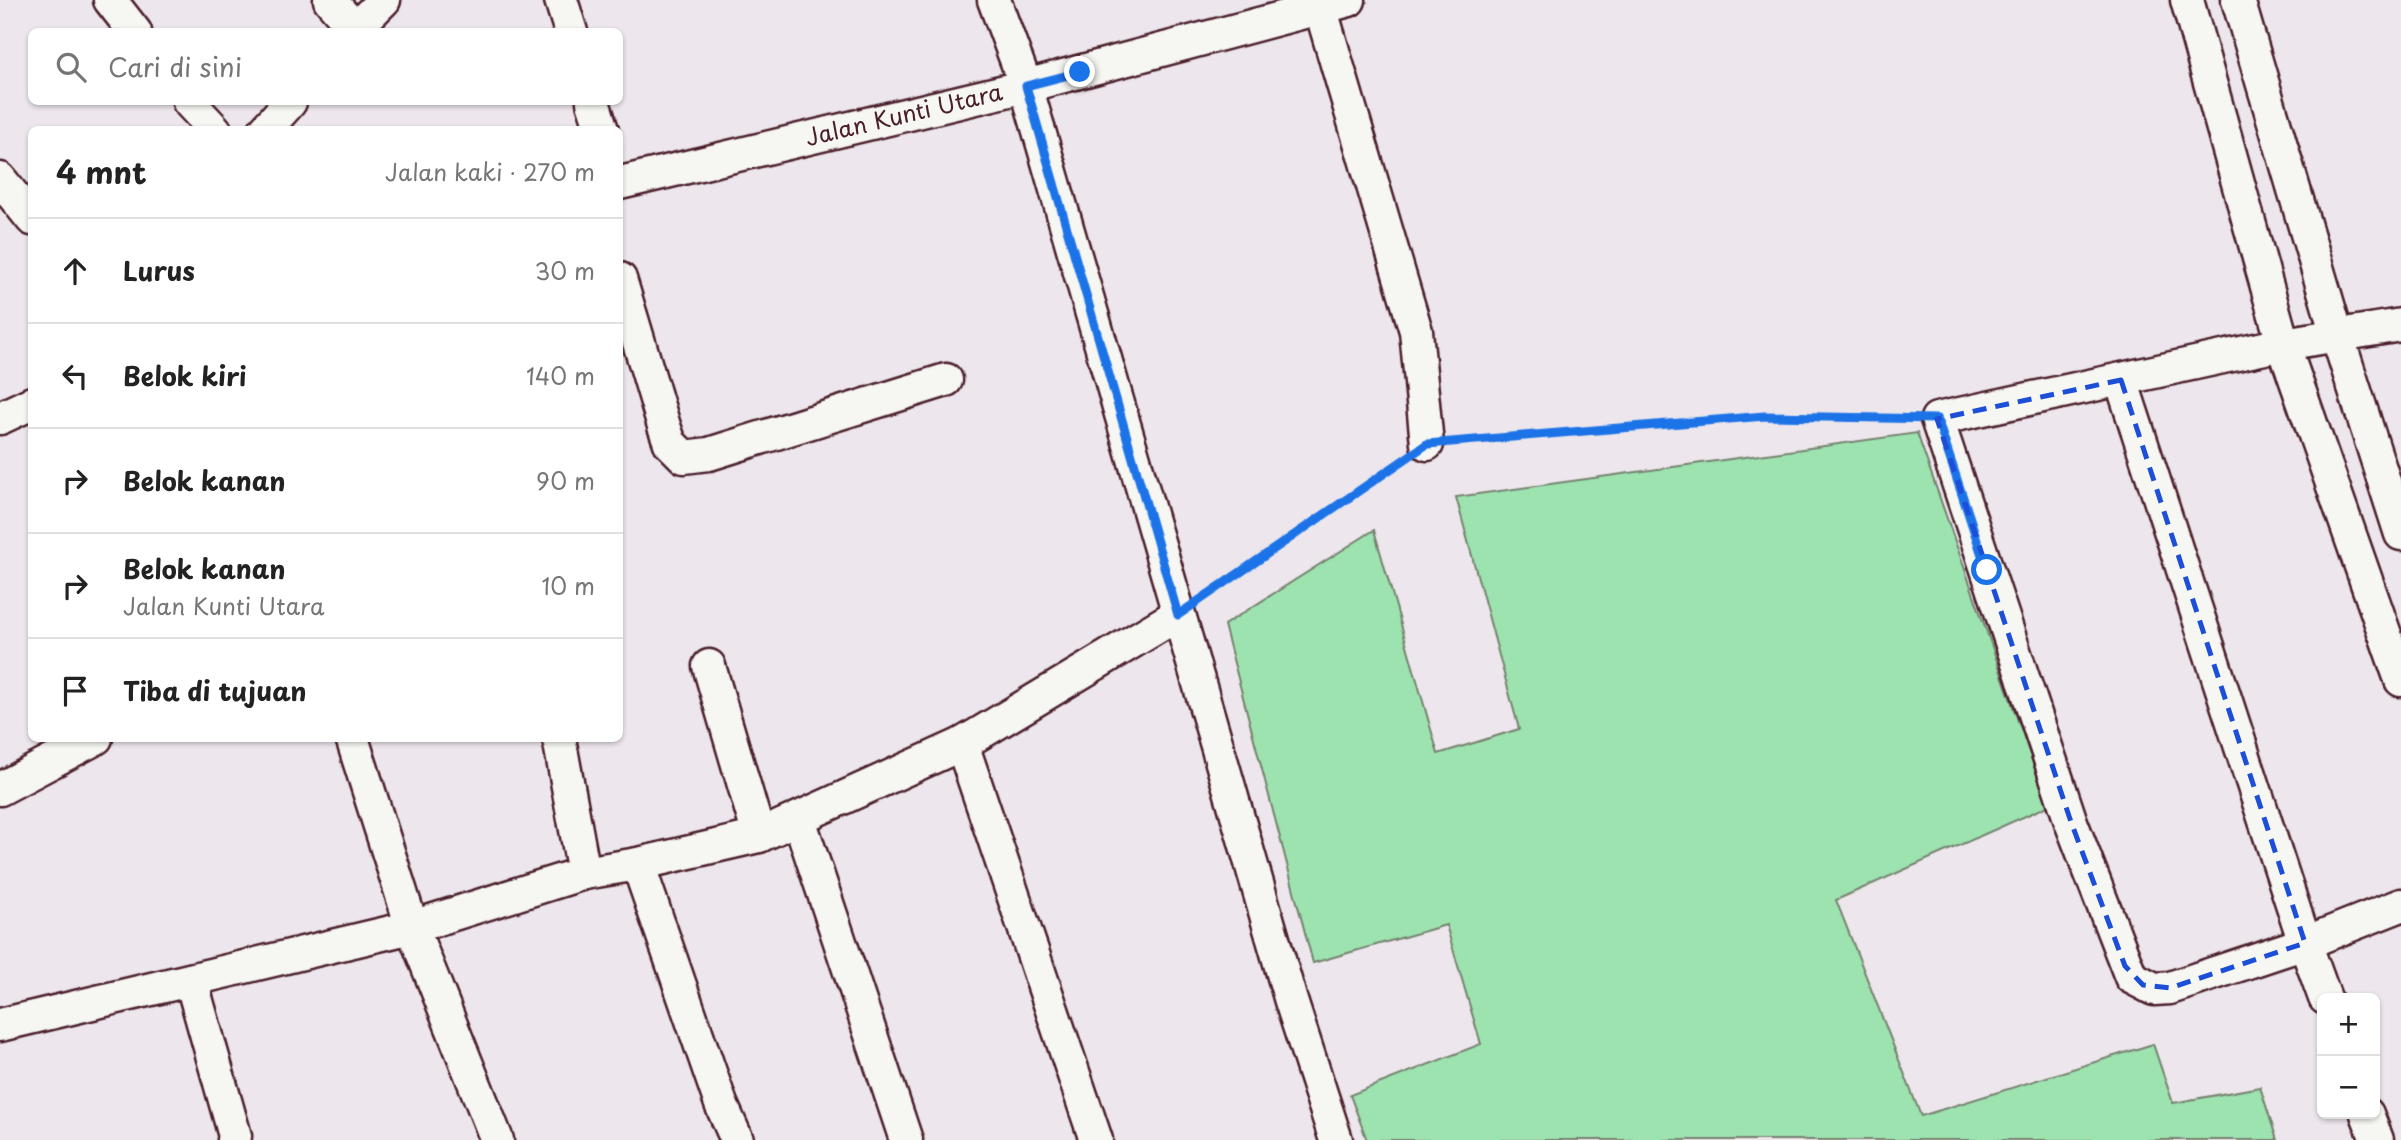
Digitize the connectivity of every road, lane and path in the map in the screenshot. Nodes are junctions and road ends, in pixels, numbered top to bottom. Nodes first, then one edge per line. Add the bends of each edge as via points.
1 (110, 0) edge
2 (330, 0) edge
3 (384, 0) edge
4 (561, 0) edge
5 (994, 0) edge
6 (2187, 0) edge
7 (2238, 0) edge
8 (1329, 3) edge
9 (132, 28) edge
10 (352, 28) edge
11 (356, 28) edge
12 (570, 28) edge
13 (1026, 86) junction
14 (192, 105) edge
15 (287, 105) edge
16 (594, 105) edge
17 (211, 126) edge
18 (269, 126) edge
19 (602, 126) edge
20 (0, 178) edge
21 (623, 182) edge
22 (28, 214) edge
23 (623, 289) edge
24 (2401, 325) edge
25 (2337, 335) junction
26 (2283, 344) junction
27 (946, 380) dead end
28 (2121, 380) junction
29 (28, 405) edge
30 (0, 418) edge
31 (1937, 419) junction
32 (1427, 444) junction
33 (2401, 534) edge
34 (1178, 615) junction
35 (709, 666) dead end
36 (2401, 680) edge
37 (88, 742) edge
38 (353, 742) edge
39 (560, 742) edge
40 (962, 744) junction
41 (0, 789) edge
42 (799, 819) junction
43 (759, 836) junction
44 (638, 864) junction
45 (583, 873) junction
46 (2401, 905) edge
47 (412, 927) junction
48 (2305, 943) junction
49 (191, 980) junction
50 (2323, 993) edge
51 (0, 1025) edge
52 (2369, 1119) edge
53 (234, 1140) edge
54 (497, 1140) edge
55 (737, 1140) edge
56 (906, 1140) edge
57 (1096, 1140) edge
58 (1336, 1140) edge
59 (2377, 1140) edge

1 - 9 street
2 - 10 street
3 - 11 street
4 - 12 street
5 - 13 street
6 - 26 street
7 - 25 street
8 - 13 street, Jalan Kunti Utara
8 - 32 street via 1416,331
13 - 21 street, Jalan Kunti Utara
13 - 34 street
14 - 17 street
15 - 18 street
16 - 19 street
20 - 22 street
23 - 27 street via 670,443 684,457 709,454
24 - 25 street
25 - 26 street
25 - 33 street
26 - 28 street
26 - 36 street
28 - 31 street
28 - 48 street
29 - 30 street
31 - 32 path via 1765,416
31 - 48 street via 2071,822 2131,977 2154,989 2170,988
32 - 34 path
34 - 40 street
34 - 58 street
35 - 43 street
37 - 41 street
38 - 47 street
39 - 45 street
40 - 42 street
40 - 57 street
42 - 43 street
42 - 56 street
43 - 44 street
44 - 45 street
44 - 55 street
45 - 47 street
46 - 48 street
47 - 49 street
47 - 54 street
48 - 50 street
49 - 51 street
49 - 53 street
52 - 59 street

